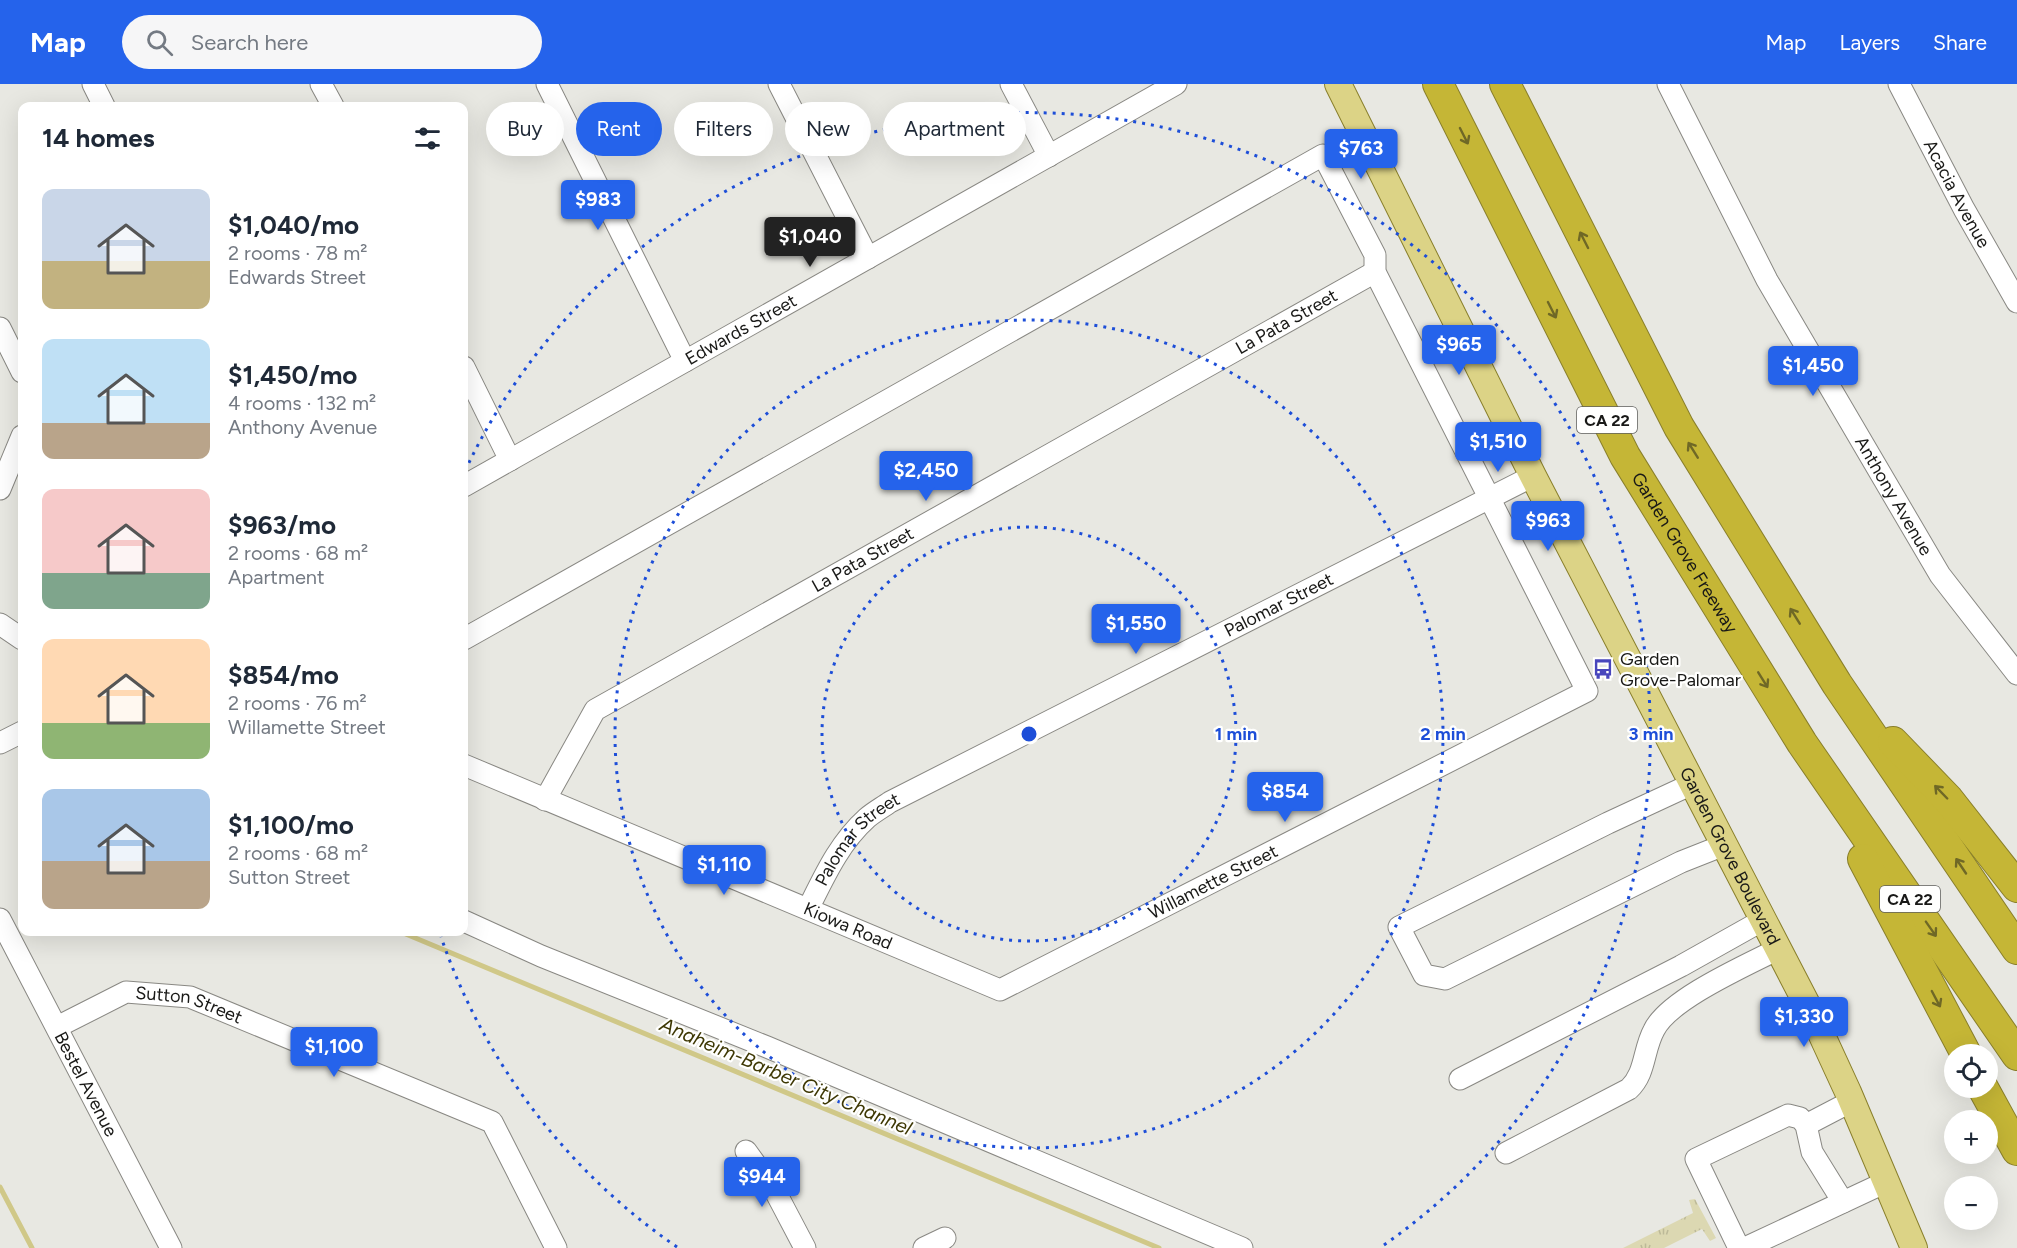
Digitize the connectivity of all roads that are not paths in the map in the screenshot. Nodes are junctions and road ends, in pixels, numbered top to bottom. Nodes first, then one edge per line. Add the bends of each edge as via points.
1 (93, 84) edge
2 (321, 84) edge
3 (547, 84) edge
4 (779, 84) edge
5 (1011, 84) edge
6 (1176, 84) edge
7 (1338, 84) edge
8 (1438, 84) edge
9 (1506, 84) edge
10 (1668, 84) edge
11 (1899, 84) edge
12 (102, 102) edge
13 (331, 102) edge
14 (1049, 156) junction
15 (868, 258) junction
16 (1375, 272) junction
17 (2017, 302) edge
18 (0, 328) edge
19 (685, 361) junction
20 (18, 364) edge
21 (468, 375) edge
22 (18, 446) edge
23 (510, 460) junction
24 (1533, 476) junction
25 (468, 484) edge
26 (0, 489) edge
27 (1489, 498) junction
28 (0, 624) edge
29 (18, 636) edge
30 (468, 637) edge
31 (2017, 674) edge
32 (1837, 684) junction
33 (1802, 742) junction
34 (468, 767) edge
35 (1692, 784) junction
36 (545, 800) junction
37 (1724, 845) junction
38 (2017, 887) edge
39 (808, 909) junction
40 (0, 919) edge
41 (1763, 920) junction
42 (468, 923) edge
43 (1778, 949) junction
44 (2017, 949) edge
45 (1000, 990) joint
46 (57, 1027) junction
47 (1961, 1044) edge
48 (2017, 1055) edge
49 (1460, 1079) dead end
50 (1988, 1098) edge
51 (1851, 1101) junction
52 (1806, 1125) junction
53 (2017, 1150) edge
54 (746, 1151) dead end
55 (1506, 1153) dead end
56 (1886, 1182) junction
57 (1843, 1202) junction
58 (945, 1238) dead end
59 (171, 1248) edge
60 (556, 1248) edge
61 (805, 1248) edge
62 (924, 1248) edge
63 (1242, 1248) edge
64 (1739, 1248) edge
65 (1745, 1248) edge
66 (1914, 1248) edge

1 - 12 street
2 - 13 street
3 - 19 street
4 - 15 street
5 - 14 street
6 - 14 street, Edwards Street
7 - 24 main road, Garden Grove Boulevard
8 -> 33 highway, Garden Grove Freeway / CA 22 via 1625,456
32 -> 9 highway via 1679,427
10 - 31 street, Anthony Avenue via 1767,280 1940,575
11 - 17 street, Acacia Avenue
14 - 15 street, Edwards Street
15 - 19 street, Edwards Street
16 - 27 street
16 - 30 street via 1375,255 1323,155
16 - 36 street, La Pata Street via 595,710
18 - 20 street
19 - 23 street, Edwards Street
21 - 23 street
22 - 26 street
23 - 25 street, Edwards Street
24 - 27 street, Palomar Street
24 - 35 main road, Garden Grove Boulevard
27 - 39 street, Palomar Street via 890,802 868,817 836,854
27 - 45 street, Willamette Street via 1587,692
28 - 29 street
38 -> 32 highway via 1948,799
44 -> 32 highway
33 -> 47 highway
33 -> 48 highway, Garden Grove Freeway / CA 22
34 - 36 street, Kiowa Road
35 - 37 main road, Garden Grove Boulevard
35 - 37 street via 1399,927 1425,975 1445,979 1681,862
36 - 39 street, Kiowa Road
37 - 41 main road, Garden Grove Boulevard
39 - 45 street, Kiowa Road
40 - 46 street, Bestel Avenue
41 - 43 main road, Garden Grove Boulevard
41 - 49 street
42 - 63 street
43 - 51 main road, Garden Grove Boulevard
43 - 55 street via 1692,994 1662,1019 1654,1030 1637,1081 1629,1089
46 - 59 street, Bestel Avenue
46 - 60 street, Sutton Street via 126,992 190,997 492,1122
50 - 53 highway
51 - 52 street
51 - 56 main road, Garden Grove Boulevard
52 - 57 street via 1812,1152
52 - 64 street via 1800,1118 1788,1115 1696,1160
54 - 61 street via 775,1191
56 - 57 street
56 - 66 main road, Garden Grove Boulevard
57 - 65 street
58 - 62 street

